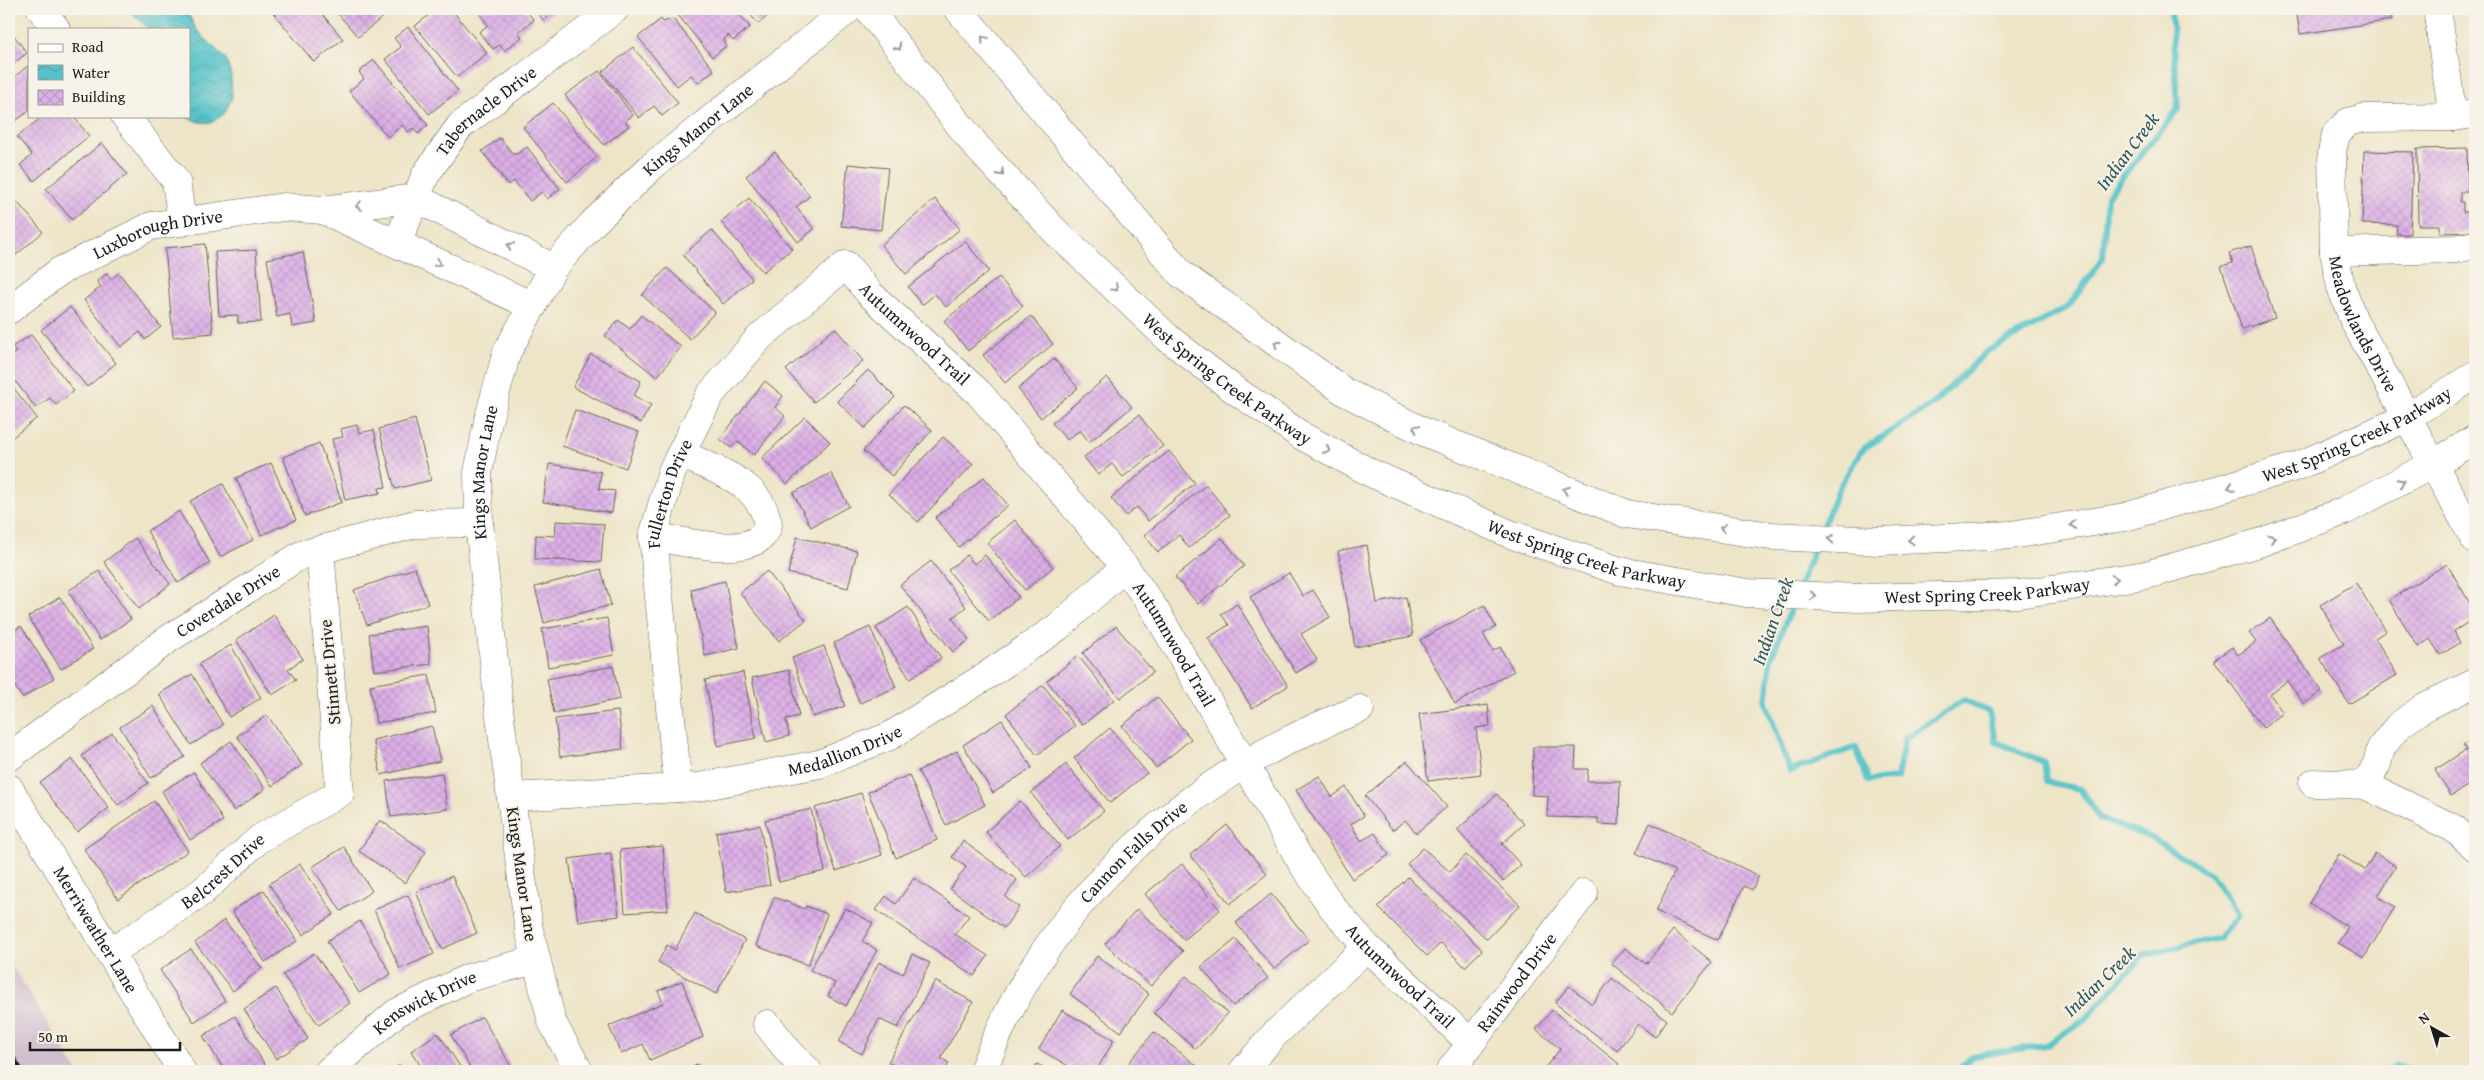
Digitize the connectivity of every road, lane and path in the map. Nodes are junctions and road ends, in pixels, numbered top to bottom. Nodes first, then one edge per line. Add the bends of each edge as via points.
1 (41, 9) edge
2 (615, 9) edge
3 (849, 9) edge
4 (868, 9) edge
5 (958, 9) edge
6 (2437, 9) edge
7 (55, 28) edge
8 (2464, 116) edge
9 (127, 118) edge
10 (416, 198) junction
11 (323, 210) junction
12 (182, 222) junction
13 (397, 244) junction
14 (2475, 245) edge
15 (2334, 252) junction
16 (846, 265) joint
17 (553, 268) junction
18 (533, 306) junction
19 (9, 310) edge
20 (2475, 374) edge
21 (2406, 418) junction
22 (2475, 439) edge
23 (680, 454) junction
24 (2434, 463) junction
25 (479, 523) junction
26 (653, 536) junction
27 (2475, 540) edge
28 (320, 550) junction
29 (1125, 568) junction
30 (2475, 683) edge
31 (1360, 710) dead end
32 (9, 757) edge
33 (1244, 764) junction
34 (2313, 783) dead end
35 (2365, 785) junction
36 (9, 788) edge
37 (678, 788) junction
38 (340, 793) joint
39 (511, 797) junction
40 (2475, 847) edge
41 (1584, 893) dead end
42 (1367, 947) junction
43 (110, 953) junction
44 (535, 960) junction
45 (768, 1024) dead end
46 (1471, 1043) junction
47 (182, 1071) edge
48 (329, 1071) edge
49 (579, 1071) edge
50 (808, 1071) edge
51 (984, 1071) edge
52 (1243, 1071) edge
53 (1450, 1071) edge

1 - 7 street
2 - 10 street, Tabernacle Drive via 460,126 426,174
3 - 17 street, Kings Manor Lane via 651,167 592,224
4 -> 24 street, West Spring Creek Parkway via 977,147 1055,231 1168,338 1232,388 1302,436 1371,473 1510,534 1620,571 1747,593 1857,598 2019,594 2146,574 2262,542 2344,511
21 -> 5 street, West Spring Creek Parkway via 2298,466 2125,517 2011,535 1880,541 1771,536 1627,514 1424,432 1345,392 1182,274
6 - 8 street
8 - 15 street, Meadowlands Drive via 2363,118 2348,122 2336,134 2332,152
9 - 12 street via 176,181
10 -> 11 street, Luxborough Drive
10 - 13 street, Tabernacle Drive
17 -> 10 street
11 - 12 street, Luxborough Drive via 284,208
11 - 13 street, Luxborough Drive
12 - 19 street, Luxborough Drive via 151,226 60,271
13 -> 18 street, Luxborough Drive
14 - 15 street via 2455,249
15 - 21 street, Meadowlands Drive via 2341,287 2354,321
16 - 23 street, Fullerton Drive via 760,337 710,395
16 - 29 street, Autumnwood Trail via 870,294 979,393
17 - 18 street, Kings Manor Lane
18 - 25 street, Kings Manor Lane via 507,352 488,421 478,473
20 - 21 street, West Spring Creek Parkway
21 - 24 street, Meadowlands Drive
22 - 24 street, West Spring Creek Parkway
23 - 26 street, Fullerton Drive via 672,470
23 - 26 street via 753,492 763,504 768,525 762,537 748,543 709,547
24 - 27 street, Meadowlands Drive
25 - 28 street, Coverdale Drive via 415,524
25 - 39 street, Kings Manor Lane
26 - 37 street, Fullerton Drive
28 - 32 street, Coverdale Drive via 301,555 170,638
28 - 38 street, Stinnett Drive
29 - 33 street, Autumnwood Trail via 1155,610
29 - 37 street, Medallion Drive via 1058,627 890,736 819,764 699,787
30 - 35 street via 2426,706 2398,726 2380,748
31 - 33 street, Cannon Falls Drive via 1334,719
33 - 42 street, Autumnwood Trail via 1302,863 1333,908
33 - 51 street, Cannon Falls Drive via 1155,826 1110,869 1079,905 1022,987
34 - 35 street
35 - 40 street via 2453,828
36 - 43 street, Merriweather Lane
37 - 39 street, Medallion Drive
38 - 43 street, Belcrest Drive via 259,839 202,892
39 - 44 street, Kings Manor Lane
41 - 46 street, Rainwood Drive
42 - 46 street, Autumnwood Trail
42 - 52 street via 1275,1034
43 - 47 street, Merriweather Lane
44 - 48 street, Kenswick Drive via 468,978 396,1013
44 - 49 street, Kings Manor Lane via 552,1022
45 - 50 street
46 - 53 street, Rainwood Drive

